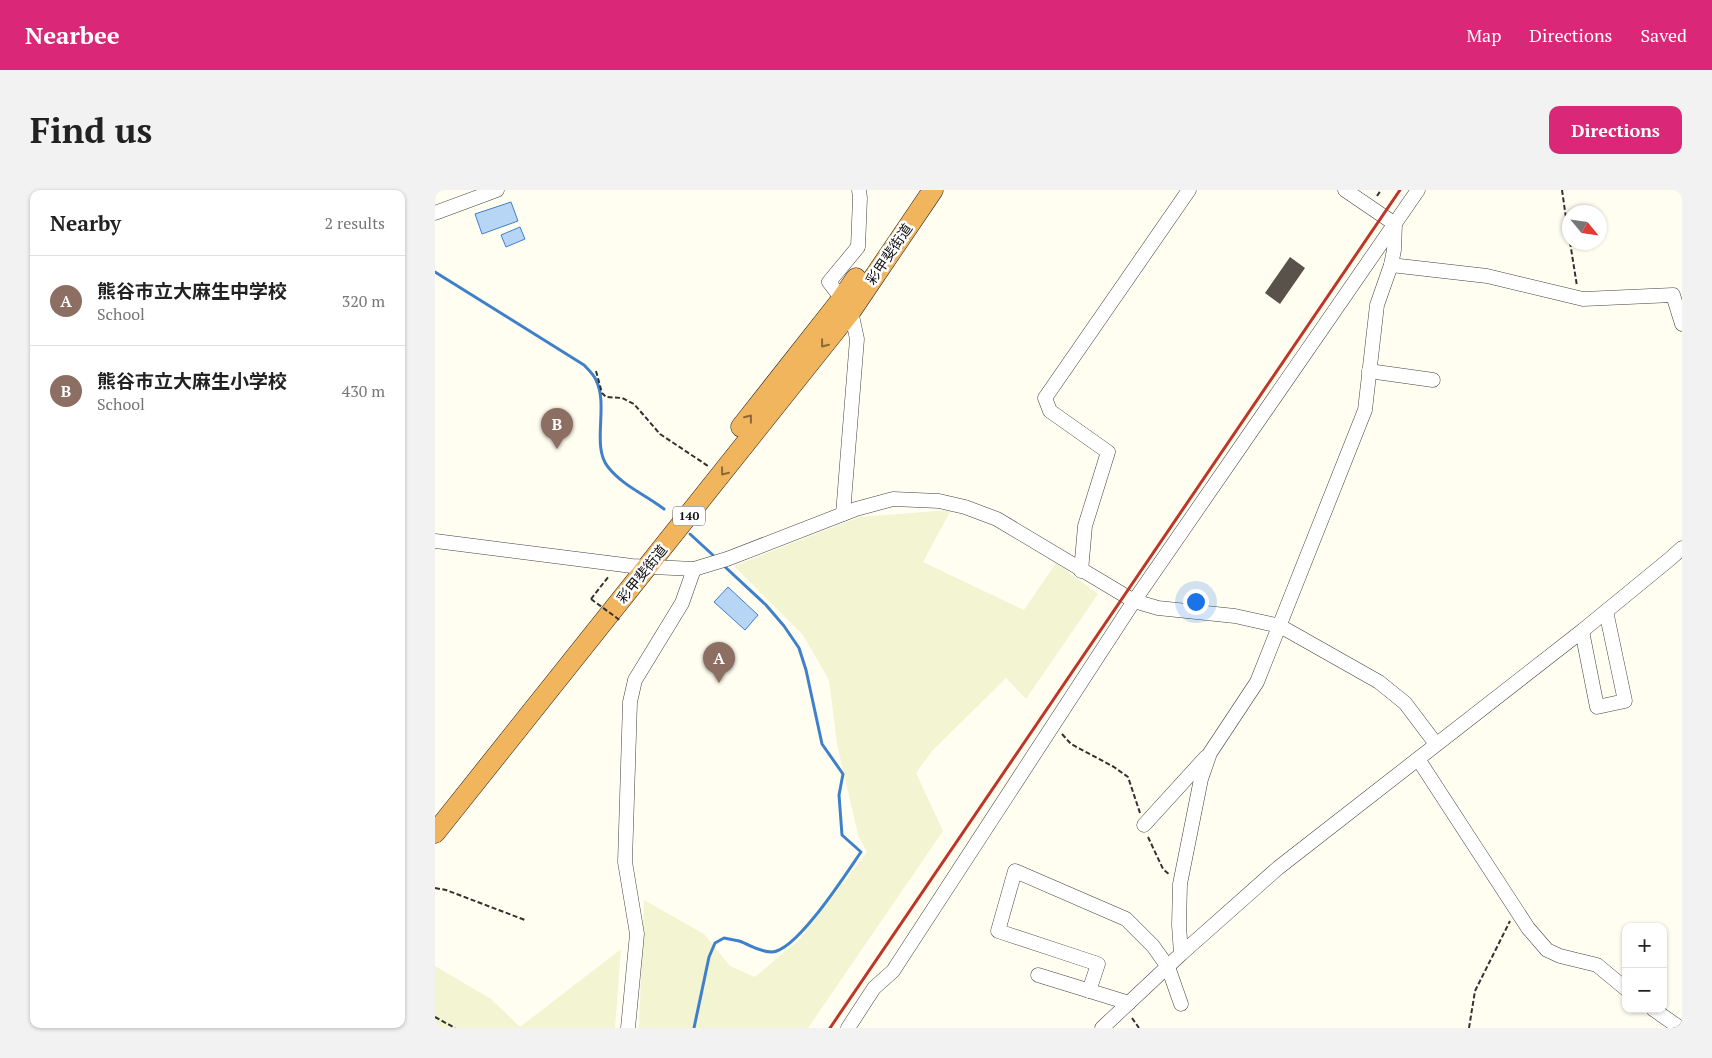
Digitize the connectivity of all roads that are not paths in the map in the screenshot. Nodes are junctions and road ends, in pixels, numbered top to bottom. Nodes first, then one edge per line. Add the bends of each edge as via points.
1 (497, 190) edge
2 (859, 190) edge
3 (916, 190) edge
4 (933, 190) edge
5 (1189, 190) edge
6 (1345, 190) edge
7 (1418, 190) edge
8 (435, 212) edge
9 (1395, 224) junction
10 (1391, 265) junction
11 (1678, 294) edge
12 (846, 305) junction
13 (1682, 324) edge
14 (1369, 371) junction
15 (1433, 380) dead end
16 (843, 514) junction
17 (435, 541) edge
18 (1682, 548) edge
19 (631, 568) junction
20 (694, 569) junction
21 (1081, 571) junction
22 (1134, 602) junction
23 (1606, 611) junction
24 (1280, 626) junction
25 (1581, 631) junction
26 (1436, 744) junction
27 (1209, 753) junction
28 (1418, 759) junction
29 (435, 812) edge
30 (1144, 825) road end
31 (435, 834) edge
32 (1181, 954) junction
33 (1168, 967) junction
34 (1038, 975) dead end
35 (1622, 986) edge
36 (1089, 991) junction
37 (1129, 1004) junction
38 (1181, 1004) dead end
39 (1659, 1013) edge
40 (628, 1028) edge
41 (847, 1028) edge
42 (1102, 1028) edge
43 (1680, 1028) edge

1 - 8 street
2 - 12 street via 858,246 829,282
3 - 12 highway, 彩甲斐街道 / 140
4 - 12 highway, 彩甲斐街道 / 140
5 - 21 street via 1045,398 1050,411 1108,452 1085,526
6 - 9 street
7 - 9 street
9 - 10 street
9 - 22 street
10 - 11 street via 1487,276 1579,298
10 - 14 street via 1377,304
11 - 13 street
12 - 16 street via 857,339
12 -> 19 highway, 彩甲斐街道 / 140
19 -> 12 highway, 彩甲斐街道 / 140 via 710,467
14 - 15 street
14 - 24 street via 1365,410
16 - 20 street
16 - 21 street via 893,500 939,501 965,507 997,519
17 - 19 street
18 - 23 street
19 - 20 street
19 - 29 highway, 彩甲斐街道 / 140
19 - 31 highway, 彩甲斐街道 / 140
20 - 40 street via 682,603 635,680 631,702 625,862 637,934
21 - 22 street
22 - 24 street via 1158,608 1235,616
22 - 41 street via 893,971 874,988
23 - 25 street
23 - 25 street via 1625,701 1597,707
24 - 26 street via 1379,682 1405,703
24 - 27 street via 1257,682
25 - 26 street
26 - 28 street
27 - 30 street
27 - 32 street via 1180,884
28 - 32 street via 1278,868
28 - 35 street via 1527,928 1547,950 1597,965
32 - 33 street
33 - 36 street via 1153,946 1126,919 1015,871 998,931 1098,964
33 - 37 street
33 - 38 street
34 - 36 street
36 - 37 street
37 - 42 street
39 - 43 street

